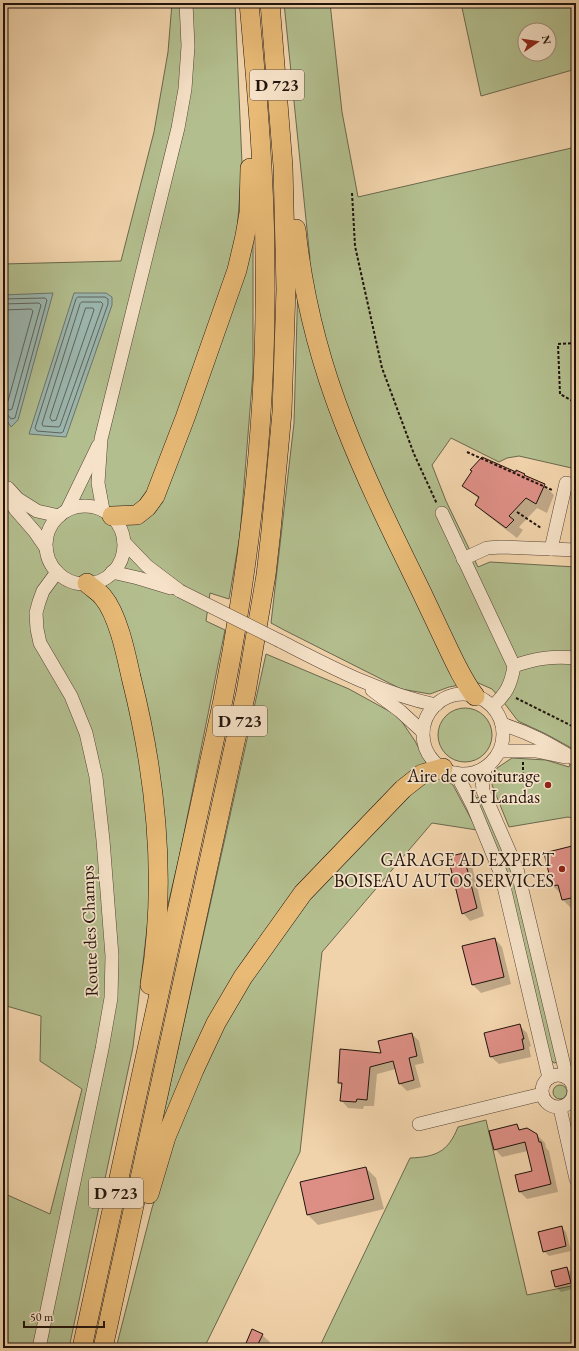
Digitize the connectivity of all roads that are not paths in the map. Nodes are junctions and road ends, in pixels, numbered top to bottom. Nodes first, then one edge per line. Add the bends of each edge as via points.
1 (186, 3) edge
2 (249, 3) edge
3 (270, 3) edge
4 (256, 84) junction
5 (283, 166) junction
6 (101, 439) junction
7 (3, 483) edge
8 (576, 485) edge
9 (3, 487) edge
10 (63, 513) junction
11 (107, 513) junction
12 (442, 513) road end
13 (124, 542) junction
14 (46, 548) junction
15 (551, 550) junction
16 (576, 550) edge
17 (463, 559) junction
18 (57, 572) junction
19 (112, 572) junction
20 (87, 583) junction
21 (180, 591) junction
22 (576, 658) edge
23 (514, 666) junction
24 (361, 682) junction
25 (475, 696) junction
26 (436, 705) junction
27 (493, 706) junction
28 (502, 724) junction
29 (423, 732) junction
30 (500, 751) junction
31 (574, 759) edge
32 (486, 767) junction
33 (450, 771) junction
34 (150, 1038) junction
35 (549, 1078) junction
36 (572, 1084) edge
37 (542, 1094) junction
38 (560, 1108) junction
39 (419, 1124) dead end
40 (576, 1179) edge
41 (121, 1265) junction
42 (39, 1348) edge
43 (82, 1348) edge
44 (103, 1348) edge

1 - 6 street via 188,53 186,89 180,120
2 - 4 highway, D 723
3 - 5 highway, D 723
4 - 11 highway via 248,107 251,184 249,213 237,270 155,496 147,507 136,515
4 - 34 highway, D 723 via 264,198 265,303 260,434 252,518 229,670
5 - 25 highway via 292,184 296,235 313,323 343,422 423,596
5 - 41 highway, D 723 via 286,252 285,358 279,459 266,575 246,692
6 - 10 street
6 - 11 street via 98,482
7 - 10 street via 18,498 37,511
8 - 15 street via 566,482
9 - 14 street via 15,509
10 - 11 street via 79,506 91,506
10 - 14 street via 52,525 47,536
11 - 13 street via 118,524
12 - 17 street
13 - 19 street via 119,564
13 - 21 street via 147,566
14 - 18 street
15 - 16 street
15 - 17 street via 487,548
17 - 23 street
18 - 20 street via 76,582
18 - 42 street, Route des Champs via 39,602 36,613 37,629 40,643 70,696 86,733 96,777 111,941 111,998
19 - 20 street via 100,580
19 - 21 street
20 - 34 highway via 102,596 116,622 136,693 150,767 156,833 157,889 147,1006
21 - 24 street, bridge
22 - 23 street via 540,658
23 - 27 street via 512,681
24 - 26 street via 410,700
24 - 29 street
25 - 26 street via 454,695
25 - 27 street
26 - 29 street via 427,717
27 - 28 street
28 - 30 street via 503,738
28 - 31 street via 528,733
29 - 33 street via 424,743 434,762
30 - 31 street via 536,751
30 - 32 street
32 - 33 street via 467,774
32 - 36 street via 482,779 483,791 517,869
33 - 35 street via 473,806 501,874
33 - 41 highway via 422,774 403,789 303,893 243,977 216,1023 194,1070 166,1137 134,1247
34 - 43 highway, D 723
35 - 36 street via 558,1075
35 - 37 street via 543,1085
36 - 38 street via 573,1099
37 - 38 street via 550,1106
37 - 39 street
38 - 40 street
41 - 44 highway, D 723

